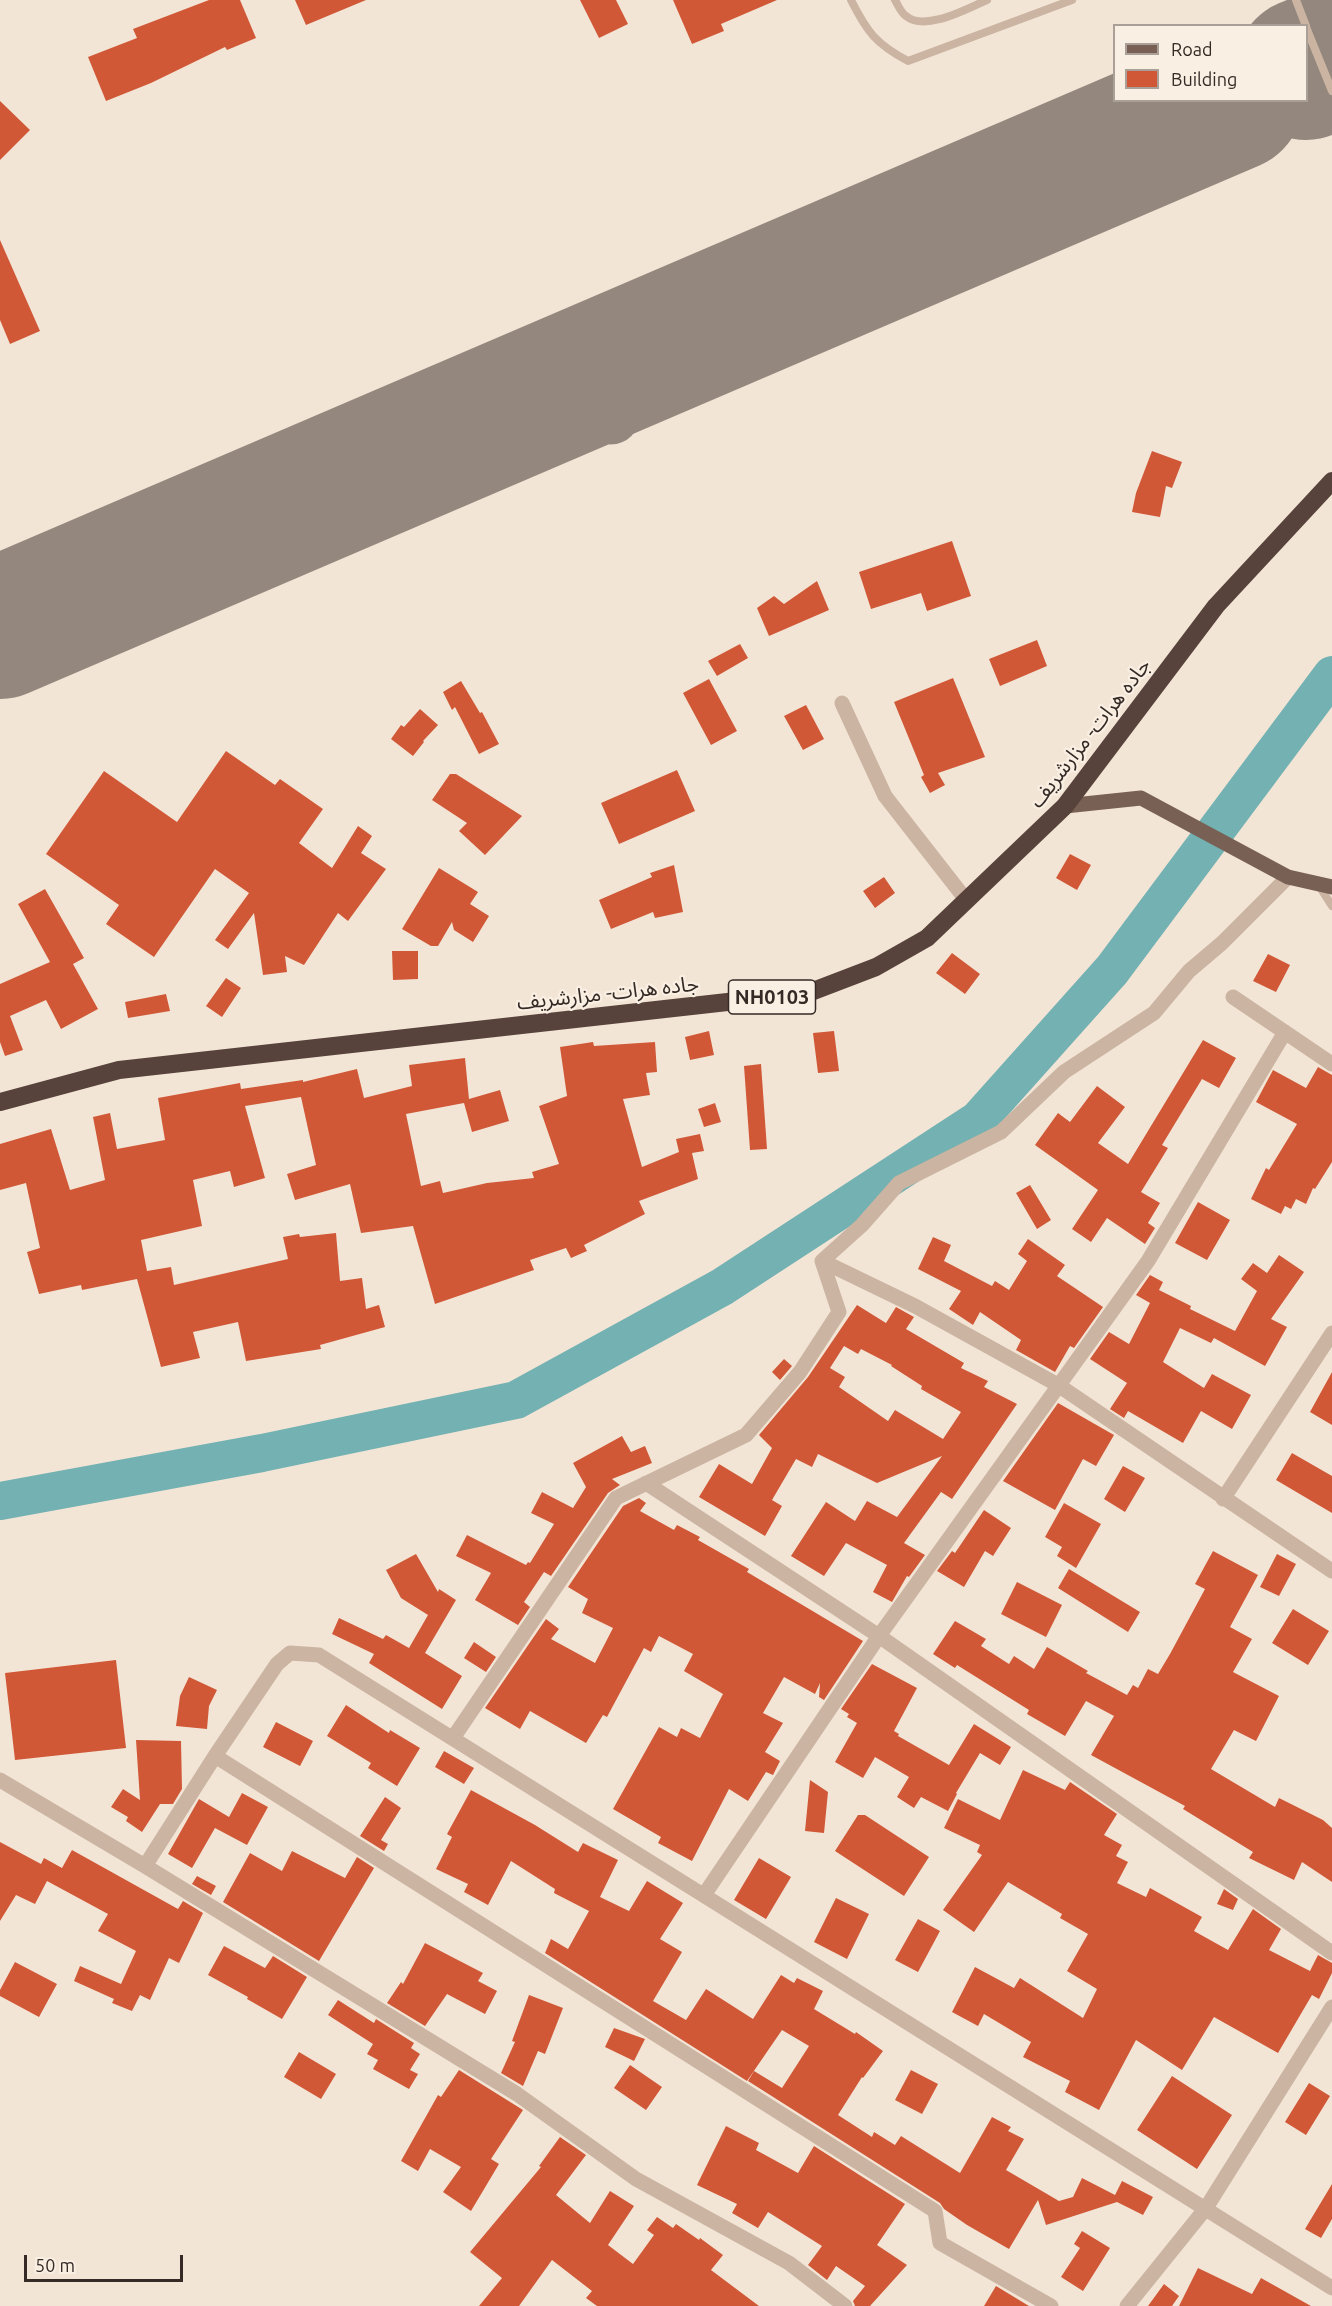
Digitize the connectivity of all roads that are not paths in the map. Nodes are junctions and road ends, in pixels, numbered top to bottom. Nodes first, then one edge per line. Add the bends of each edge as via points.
1 (851, 0) edge
2 (895, 0) edge
3 (987, 0) edge
4 (1072, 0) edge
5 (1296, 0) edge
6 (1305, 24) edge
7 (1308, 31) edge
8 (1332, 91) edge
9 (1332, 481) edge
10 (842, 703) dead end
11 (1065, 806) junction
12 (1288, 877) junction
13 (1325, 886) edge
14 (967, 901) junction
15 (1332, 906) edge
16 (1233, 998) dead end
17 (1285, 1032) junction
18 (1332, 1064) edge
19 (0, 1102) edge
20 (822, 1261) junction
21 (1332, 1334) edge
22 (1058, 1385) junction
23 (646, 1483) junction
24 (1223, 1499) junction
25 (1332, 1571) edge
26 (879, 1636) junction
27 (453, 1738) junction
28 (215, 1756) junction
29 (0, 1780) edge
30 (145, 1866) junction
31 (704, 1895) junction
32 (1332, 1953) edge
33 (1332, 2007) edge
34 (1206, 2208) junction
35 (1332, 2288) edge
36 (845, 2306) edge
37 (1051, 2306) edge
38 (1127, 2306) edge

1 - 4 lane via 884,49 908,61
2 - 3 lane via 905,16 919,23 945,18
5 - 6 lane
7 - 8 lane
9 - 11 highway, جاده هرات- مزارشریف / NH0103 via 1216,606
10 - 14 street via 885,796
11 - 12 main road via 1141,798
11 - 14 highway, جاده هرات- مزارشریف / NH0103
12 - 13 main road
12 - 20 street via 1189,971 1154,1013 1064,1072 1001,1132 899,1183 862,1225
13 - 15 lane
14 - 19 highway, جاده هرات- مزارشریف / NH0103 via 917,944 876,967 808,993 119,1070
16 - 17 street
17 - 18 street
17 - 22 street via 1148,1261
20 - 22 street via 915,1306
20 - 23 street via 839,1312 800,1372 746,1435
21 - 24 street
22 - 24 street
22 - 26 street
23 - 26 street
23 - 27 street via 616,1498
24 - 25 street
26 - 31 street
26 - 32 street
27 - 28 street via 319,1655 290,1653 278,1664
27 - 31 street
28 - 30 street
28 - 37 street via 935,2211 940,2243
29 - 30 street
30 - 36 street via 517,2094 636,2179 789,2263
31 - 34 street
33 - 34 street
34 - 35 street
34 - 38 street

